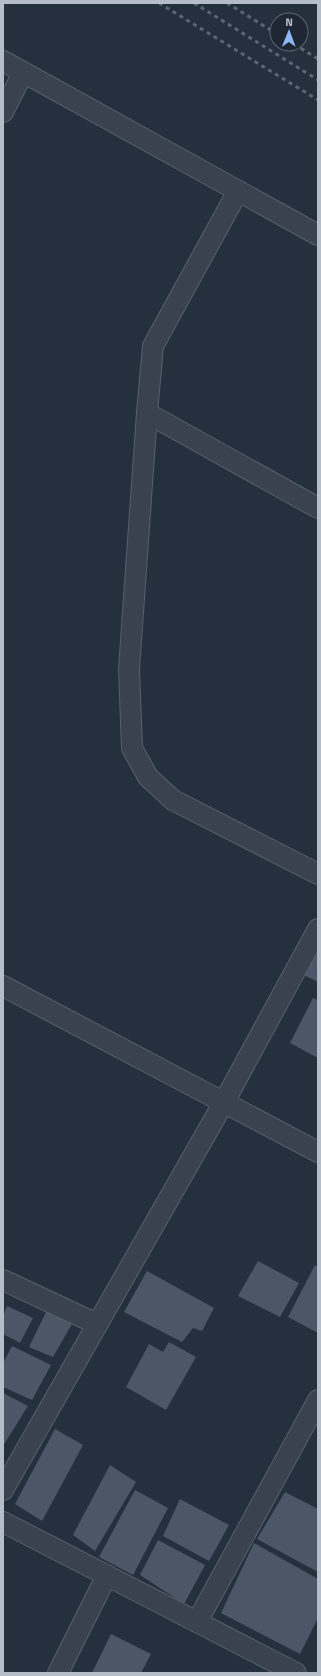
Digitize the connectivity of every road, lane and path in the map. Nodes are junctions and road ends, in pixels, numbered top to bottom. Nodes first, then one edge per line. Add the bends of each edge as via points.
1 (3, 61) edge
2 (23, 73) junction
3 (3, 112) edge
4 (238, 192) junction
5 (318, 236) edge
6 (147, 413) junction
7 (318, 508) edge
8 (318, 874) edge
9 (318, 929) edge
10 (3, 986) edge
11 (224, 1102) junction
12 (318, 1152) edge
13 (3, 1280) edge
14 (97, 1324) junction
15 (318, 1400) edge
16 (3, 1490) edge
17 (3, 1522) edge
18 (107, 1575) junction
19 (197, 1622) junction
20 (58, 1673) edge
21 (296, 1673) edge

1 - 2 street
2 - 3 street
2 - 4 street
4 - 5 street
4 - 6 street via 153,346
6 - 7 street
6 - 8 street via 129,669 132,748 148,777 173,800
9 - 11 street
10 - 11 street
11 - 12 street
11 - 14 street
13 - 14 street
14 - 16 street
15 - 19 street
17 - 18 street
18 - 19 street
18 - 20 street
19 - 21 street

